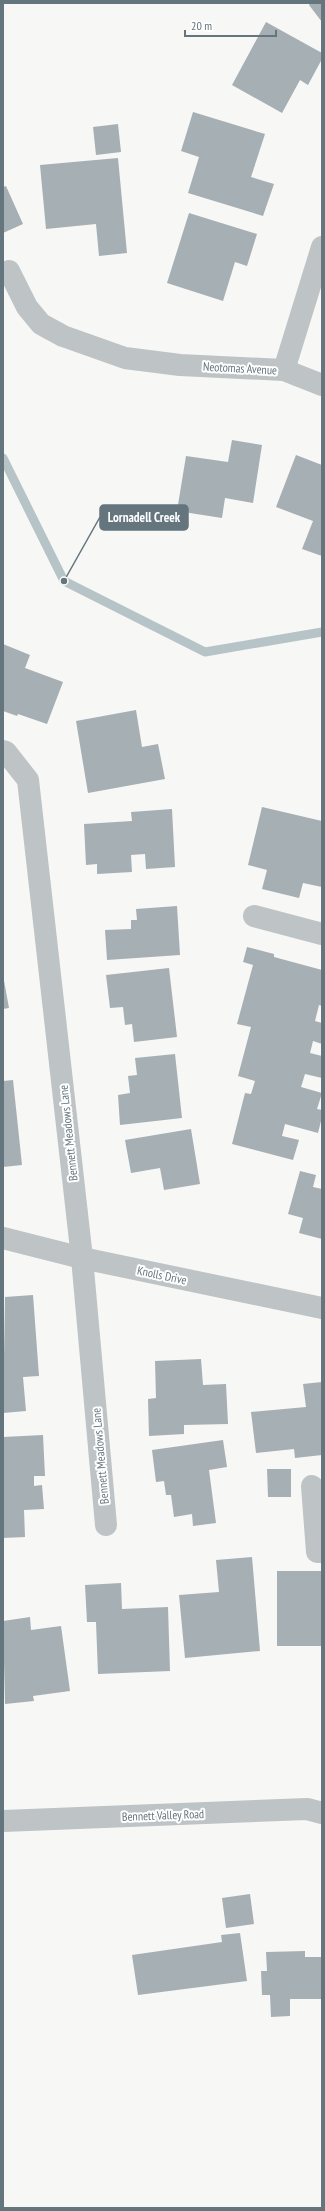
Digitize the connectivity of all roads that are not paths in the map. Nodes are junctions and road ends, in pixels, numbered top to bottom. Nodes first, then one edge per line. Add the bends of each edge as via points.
1 (322, 247) edge
2 (9, 271) dead end
3 (284, 370) junction
4 (322, 385) edge
5 (3, 751) edge
6 (254, 916) dead end
7 (322, 934) edge
8 (3, 1238) edge
9 (82, 1258) junction
10 (322, 1308) edge
11 (312, 1486) dead end
12 (106, 1526) dead end
13 (322, 1552) edge
14 (322, 1813) edge
15 (3, 1821) edge

1 - 3 street
2 - 3 street, Neotomas Avenue via 27,307 41,324 63,336 124,358 180,365
3 - 4 street, Neotomas Avenue
5 - 9 street, Bennett Meadows Lane via 28,780
6 - 7 street
8 - 9 street, Knolls Drive
9 - 10 street, Knolls Drive
9 - 12 street, Bennett Meadows Lane
11 - 13 street via 317,1552
14 - 15 street, Bennett Valley Road via 307,1809

